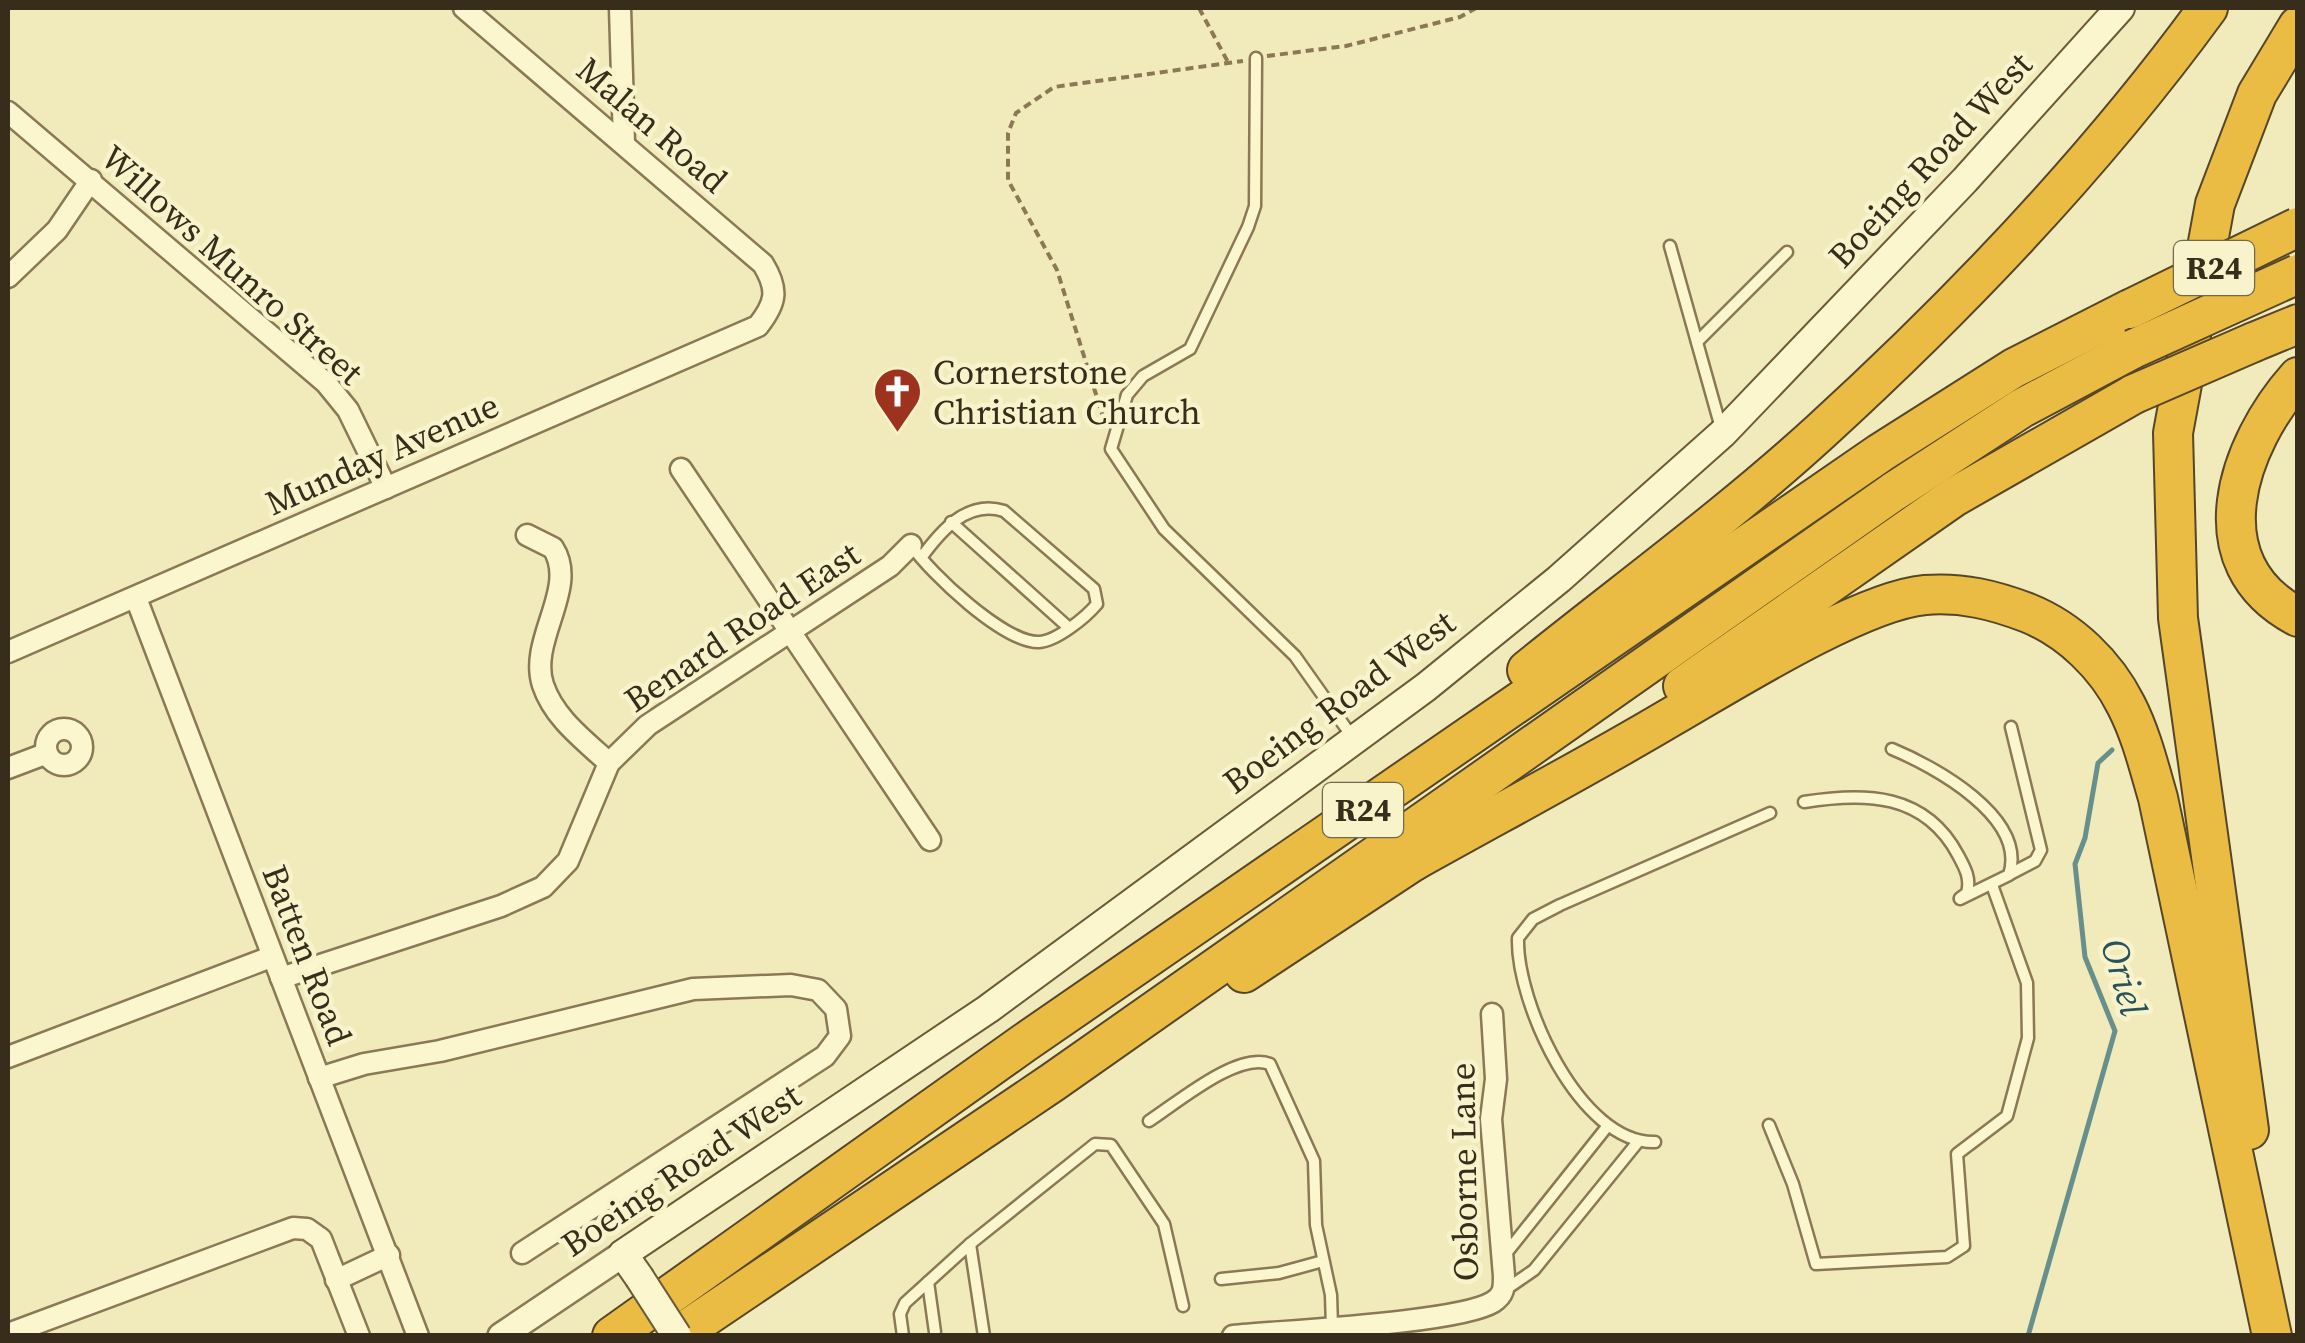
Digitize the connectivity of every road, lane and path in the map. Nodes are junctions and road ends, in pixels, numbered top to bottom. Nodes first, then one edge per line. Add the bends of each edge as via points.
1 (464, 8) edge
2 (620, 8) edge
3 (1199, 8) edge
4 (1476, 8) edge
5 (2120, 8) edge
6 (2208, 8) edge
7 (2298, 26) edge
8 (1256, 58) junction
9 (1230, 64) junction
10 (8, 112) edge
11 (624, 143) junction
12 (91, 180) junction
13 (2298, 227) edge
14 (1670, 246) dead end
15 (1787, 252) dead end
16 (2298, 274) edge
17 (8, 278) edge
18 (774, 305) joint
19 (2298, 324) edge
20 (1697, 342) junction
21 (2298, 377) edge
22 (1722, 433) junction
23 (1111, 448) junction
24 (681, 470) dead end
25 (386, 488) junction
26 (951, 522) junction
27 (527, 534) dead end
28 (916, 551) junction
29 (136, 598) junction
30 (2298, 616) edge
31 (1068, 627) junction
32 (787, 630) junction
33 (8, 652) edge
34 (2011, 727) dead end
35 (1354, 739) junction
36 (1892, 749) dead end
37 (44, 754) dead end
38 (609, 763) junction
39 (8, 768) edge
40 (1804, 802) dead end
41 (1770, 813) dead end
42 (930, 840) dead end
43 (1312, 845) junction
44 (1414, 861) junction
45 (2009, 875) junction
46 (1992, 885) junction
47 (272, 957) junction
48 (281, 978) junction
49 (1492, 1014) dead end
50 (8, 1057) edge
51 (320, 1078) junction
52 (1053, 1082) junction
53 (1148, 1121) dead end
54 (1769, 1125) dead end
55 (1606, 1128) junction
56 (1637, 1142) junction
57 (1655, 1142) dead end
58 (905, 1182) junction
59 (970, 1244) junction
60 (522, 1253) dead end
61 (388, 1255) junction
62 (1503, 1256) junction
63 (1323, 1261) junction
64 (631, 1265) junction
65 (1221, 1279) dead end
66 (336, 1280) junction
67 (928, 1282) junction
68 (683, 1288) junction
69 (1504, 1290) junction
70 (1184, 1306) dead end
71 (1332, 1326) junction
72 (935, 1332) dead end
73 (8, 1334) edge
74 (359, 1336) edge
75 (418, 1336) edge
76 (502, 1336) edge
77 (595, 1336) edge
78 (612, 1336) edge
79 (677, 1336) edge
80 (709, 1336) edge
81 (903, 1336) edge
82 (984, 1336) edge
83 (1233, 1336) edge
84 (2276, 1336) edge

1 - 11 street, Malan Road
2 - 11 street
3 - 9 path
4 - 8 path via 1362,43
5 - 22 main road, Boeing Road West
6 - 43 highway via 2046,207 1819,433
7 - 84 highway via 2257,94 2215,204 2174,433 2172,506 2178,618
8 - 9 path
8 - 23 lane via 1256,191 1248,227 1190,349 1143,376 1127,395
9 - 23 path via 1054,87 1016,113 1008,134 1008,180 1057,270
10 - 12 street, Willows Munro Street
11 - 18 street, Malan Road via 763,264 774,281
12 - 17 street via 57,230
12 - 25 street, Willows Munro Street via 326,384 348,410
13 - 43 highway, R24, bridge via 2014,368
14 - 20 lane
15 - 20 lane
16 - 52 highway, R24, bridge via 2022,408
18 - 25 street, Munday Avenue via 758,326
19 - 44 highway, bridge via 2134,394 1954,496 1628,724
20 - 22 lane
21 - 30 highway via 2256,434 2236,502 2241,552 2256,582
22 - 35 main road, Boeing Road West via 1559,579
23 - 35 lane via 1164,528 1295,656
24 - 32 street
25 - 29 street, Munday Avenue
26 - 28 lane
26 - 31 lane
26 - 31 lane via 984,508 1004,511 1094,590 1094,608
27 - 38 street via 553,548 561,569 543,636 543,685 567,724
28 - 31 lane via 1012,636 1042,642
28 - 32 street, Benard Road East
29 - 33 street, Munday Avenue
29 - 47 street, Batten Road
32 - 38 street, Benard Road East via 666,711
32 - 42 street
34 - 45 lane via 2042,850
35 - 64 main road, Boeing Road West
36 - 45 lane via 1936,767 1995,820 2012,863
37 - 39 street
38 - 48 street, Benard Road East via 568,861 543,886
40 - 46 lane via 1855,794 1905,807 1949,838 1968,874 1960,898
41 - 55 lane via 1646,864 1522,928 1517,952 1526,988 1578,1098
43 - 68 highway, R24
44 - 52 highway via 1252,968
44 - 84 highway via 1867,612 1954,594 1995,600 2040,618 2104,671 2141,741
45 - 46 lane
46 - 54 lane via 2027,983 2028,1038 2008,1116 1958,1154 1964,1246 1947,1256 1816,1264
47 - 48 street, Batten Road
47 - 50 street
48 - 51 street, Batten Road
49 - 62 street, Osborne Lane
51 - 60 street via 674,991 791,985 828,998 840,1036 825,1056
51 - 61 street, Batten Road
52 - 58 highway, R24
53 - 63 lane via 1238,1064 1270,1064 1314,1161
55 - 56 lane
55 - 62 lane
56 - 57 lane
56 - 69 lane via 1534,1270
58 - 79 highway, R24
58 - 80 highway
59 - 67 lane
59 - 70 lane via 1095,1144 1111,1145 1164,1224
59 - 82 lane
61 - 66 street
61 - 75 street, Batten Road
62 - 69 street, Osborne Lane
63 - 65 lane
63 - 71 lane
64 - 76 street, Boeing Road West
64 - 79 main road, bridge
66 - 73 street via 321,1239 293,1228
66 - 74 street
67 - 72 lane
67 - 81 lane via 902,1308
68 - 77 highway
68 - 78 highway, R24
69 - 71 street, Osborne Lane via 1482,1307
71 - 83 street, Osborne Lane

